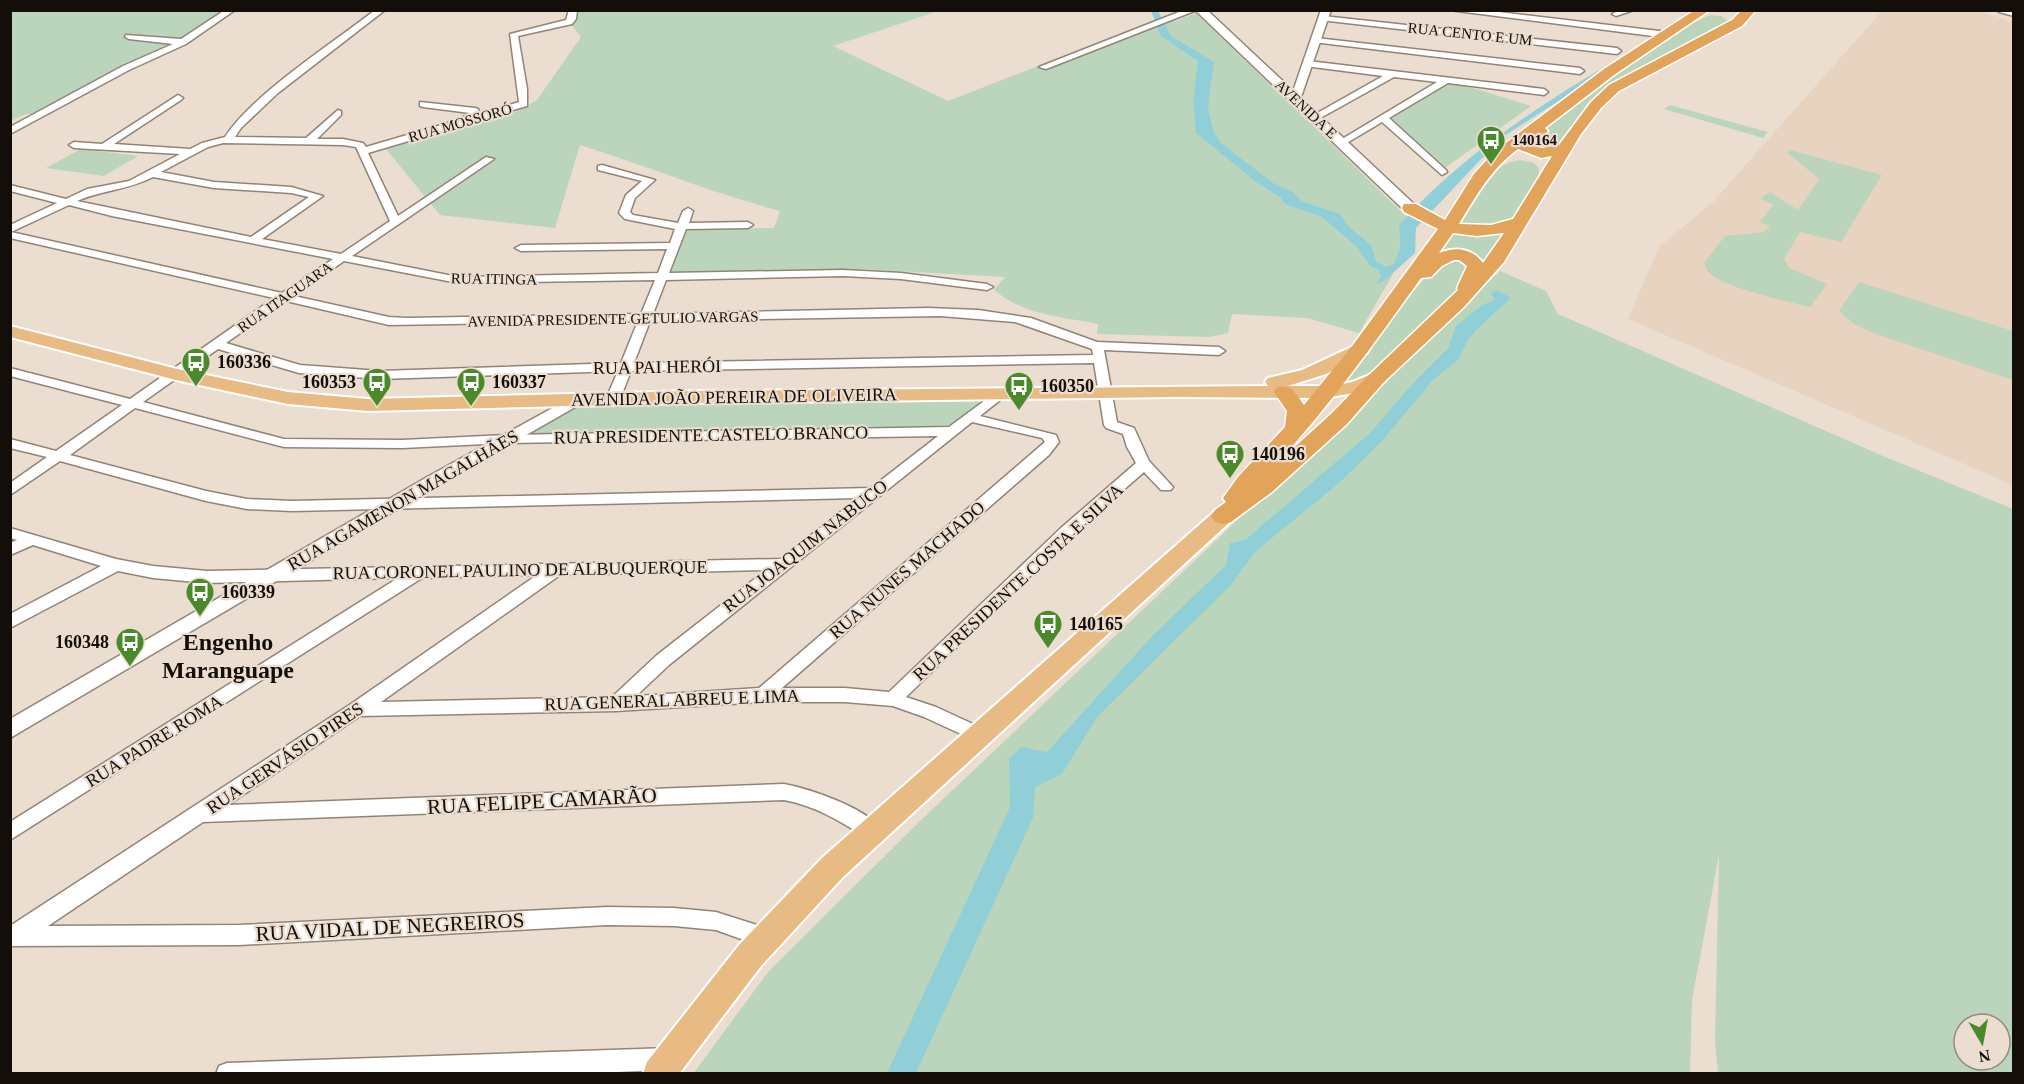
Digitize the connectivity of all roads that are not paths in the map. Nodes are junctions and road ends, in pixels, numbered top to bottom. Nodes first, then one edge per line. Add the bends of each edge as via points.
1 (231, 10) edge
2 (381, 10) edge
3 (573, 10) edge
4 (1193, 10) edge
5 (1200, 10) edge
6 (1453, 10) edge
7 (1630, 10) edge
8 (1704, 10) edge
9 (1742, 10) edge
10 (1750, 10) edge
11 (2002, 10) edge
12 (1324, 14) edge
13 (1616, 14) dead end
14 (1723, 14) edge
15 (2013, 14) edge
16 (1668, 35) junction
17 (129, 37) dead end
18 (1316, 40) junction
19 (183, 42) junction
20 (1617, 51) dead end
21 (1641, 52) junction
22 (1680, 52) junction
23 (1308, 64) junction
24 (1043, 67) dead end
25 (1360, 70) junction
26 (1580, 71) dead end
27 (1392, 74) junction
28 (1445, 81) junction
29 (1366, 89) junction
30 (1544, 92) dead end
31 (178, 98) dead end
32 (1295, 100) junction
33 (1570, 101) junction
34 (423, 104) dead end
35 (338, 112) dead end
36 (1315, 118) junction
37 (1384, 119) junction
38 (449, 127) junction
39 (10, 131) edge
40 (228, 140) junction
41 (309, 141) junction
42 (1342, 142) junction
43 (74, 146) dead end
44 (105, 146) junction
45 (1566, 148) junction
46 (363, 151) junction
47 (192, 152) junction
48 (489, 159) dead end
49 (602, 168) dead end
50 (1488, 168) junction
51 (1442, 172) dead end
52 (154, 174) junction
53 (1545, 180) junction
54 (10, 188) edge
55 (1466, 200) junction
56 (65, 202) junction
57 (1410, 208) joint
58 (688, 211) dead end
59 (1427, 219) junction
60 (395, 221) junction
61 (1519, 223) junction
62 (748, 225) dead end
63 (682, 226) junction
64 (1449, 228) junction
65 (10, 229) edge
66 (10, 235) edge
67 (253, 240) junction
68 (673, 246) junction
69 (521, 248) dead end
70 (341, 258) junction
71 (1426, 259) junction
72 (660, 277) junction
73 (987, 287) dead end
74 (284, 297) junction
75 (1457, 303) junction
76 (644, 319) junction
77 (1379, 323) junction
78 (10, 331) edge
79 (218, 345) junction
80 (1360, 349) junction
81 (1219, 351) dead end
82 (1099, 353) junction
83 (624, 367) junction
84 (10, 372) edge
85 (176, 374) junction
86 (1377, 378) junction
87 (1178, 391) junction
88 (1106, 392) junction
89 (1284, 392) junction
90 (1325, 392) junction
91 (999, 394) junction
92 (578, 399) junction
93 (613, 399) junction
94 (134, 403) junction
95 (971, 418) junction
96 (1296, 429) junction
97 (953, 430) junction
98 (506, 439) junction
99 (10, 443) edge
100 (59, 456) junction
101 (1143, 464) junction
102 (1166, 487) dead end
103 (10, 490) edge
104 (874, 493) junction
105 (398, 502) junction
106 (1223, 516) junction
107 (10, 533) edge
108 (32, 539) junction
109 (10, 550) edge
110 (783, 564) junction
111 (116, 565) junction
112 (557, 569) junction
113 (418, 572) junction
114 (274, 576) junction
115 (10, 622) edge
116 (763, 694) junction
117 (893, 699) junction
118 (616, 704) junction
119 (357, 709) junction
120 (10, 730) edge
121 (980, 735) junction
122 (202, 814) junction
123 (872, 831) junction
124 (10, 832) edge
125 (13, 938) edge
126 (766, 938) junction
127 (664, 1066) edge
128 (227, 1074) edge

1 - 19 street
2 - 40 street via 275,91 237,126
3 - 38 street, RUA MOSSORÓ via 569,22 514,34 524,82 524,104
4 - 24 street
5 - 32 main road, AVENIDA E
6 - 16 street
7 - 13 street
8 - 16 highway
9 - 14 highway
10 - 22 highway via 1737,23
11 - 15 street
12 - 18 street
12 - 20 street, RUA CENTO E UM
14 - 21 highway via 1704,16 1660,45
14 - 22 highway via 1728,22
16 - 21 highway
17 - 19 street
18 - 23 street
18 - 26 street
19 - 39 street
21 - 33 highway
22 - 45 highway via 1614,88 1586,116
23 - 25 street
23 - 32 street
25 - 27 street
25 - 29 street
27 - 28 street
27 - 29 street
28 - 30 street
28 - 37 street
29 - 36 street
31 - 44 street
32 - 36 main road, AVENIDA E
33 - 45 highway via 1567,111 1523,144 1541,153
33 - 50 highway
34 - 38 street via 475,111
35 - 41 street
36 - 42 main road, AVENIDA E
37 - 42 street
37 - 51 street
38 - 46 street, RUA MOSSORÓ
40 - 41 street
40 - 47 street
41 - 46 street via 343,141 360,145
42 - 57 main road, AVENIDA E
43 - 44 street
44 - 47 street
45 - 53 highway
46 - 60 street
47 - 52 street
48 - 60 street, RUA ITAGUARA
49 - 63 street via 650,180 630,197 625,215 654,224
50 - 53 highway via 1510,159 1527,159 1538,165
50 - 55 highway
52 - 56 street
52 - 67 street via 213,185 291,190 318,196
53 - 61 highway
54 - 56 street, RUA ITINGA
55 - 59 highway
55 - 64 highway
56 - 65 street
56 - 67 street, RUA ITINGA
57 - 59 highway
58 - 63 street
59 - 64 highway
59 - 71 highway
60 - 70 street, RUA ITAGUARA
61 - 64 highway via 1494,231
61 - 75 highway via 1498,258
62 - 63 street
63 - 68 street
64 - 71 highway
66 - 74 street, AVENIDA PRESIDENTE GETULIO VARGAS
67 - 70 street, RUA ITINGA
68 - 69 street
68 - 72 street
70 - 72 street, RUA ITINGA via 458,280
70 - 74 street, RUA ITAGUARA
71 - 77 highway
72 - 73 street, RUA ITINGA via 878,274
72 - 76 street
74 - 76 street, AVENIDA PRESIDENTE GETULIO VARGAS via 406,322
74 - 79 street, RUA ITAGUARA
75 - 77 highway via 1476,266 1471,258 1456,254 1433,262 1394,311
75 - 86 highway
76 - 82 street, AVENIDA PRESIDENTE GETULIO VARGAS via 954,313 1026,321
76 - 83 street
77 - 80 highway
78 - 85 main road, AVENIDA JOÃO PEREIRA DE OLIVEIRA
79 - 83 street, RUA PAI HERÓI via 299,369 349,374
79 - 85 street, RUA ITAGUARA
80 - 87 main road, AVENIDA JOÃO PEREIRA DE OLIVEIRA via 1302,377
80 - 90 highway
81 - 82 street, AVENIDA PRESIDENTE GETULIO VARGAS
82 - 83 street, RUA PAI HERÓI
82 - 88 street
83 - 93 street
84 - 94 street, RUA PRESIDENTE CASTELO BRANCO
85 - 92 main road, AVENIDA JOÃO PEREIRA DE OLIVEIRA via 288,398 339,404
85 - 94 street, RUA ITAGUARA
86 - 90 main road, AVENIDA JOÃO PEREIRA DE OLIVEIRA via 1358,387
86 - 106 highway via 1339,419 1264,487
87 - 88 main road, AVENIDA JOÃO PEREIRA DE OLIVEIRA
87 - 89 main road, AVENIDA JOÃO PEREIRA DE OLIVEIRA
88 - 91 main road, AVENIDA JOÃO PEREIRA DE OLIVEIRA
88 - 101 street via 1110,423 1115,428 1130,430
89 - 90 main road, AVENIDA JOÃO PEREIRA DE OLIVEIRA
89 - 96 highway via 1298,411
90 - 96 highway
91 - 93 main road, AVENIDA JOÃO PEREIRA DE OLIVEIRA
91 - 95 street, RUA JOAQUIM NABUCO
92 - 93 main road, AVENIDA JOÃO PEREIRA DE OLIVEIRA
92 - 98 street, RUA AGAMENON MAGALHÃES
94 - 98 street, RUA PRESIDENTE CASTELO BRANCO via 284,443 402,444
94 - 100 street, RUA ITAGUARA
95 - 97 street, RUA JOAQUIM NABUCO
95 - 116 street, RUA NUNES MACHADO via 1046,435 1051,438 1050,446
96 - 106 highway via 1246,482
97 - 98 street, RUA PRESIDENTE CASTELO BRANCO
97 - 104 street, RUA JOAQUIM NABUCO
98 - 105 street, RUA AGAMENON MAGALHÃES
99 - 100 street
100 - 103 street, RUA ITAGUARA
100 - 105 street via 247,504
101 - 102 street
101 - 117 street, RUA PRESIDENTE COSTA E SILVA via 1066,532
104 - 105 street
104 - 110 street, RUA JOAQUIM NABUCO
105 - 114 street, RUA AGAMENON MAGALHÃES
106 - 121 main road
107 - 108 street, RUA CORONEL PAULINO DE ALBUQUERQUE
108 - 109 street
108 - 111 street, RUA CORONEL PAULINO DE ALBUQUERQUE
110 - 112 street, RUA CORONEL PAULINO DE ALBUQUERQUE
110 - 118 street, RUA JOAQUIM NABUCO via 663,660
111 - 114 street, RUA CORONEL PAULINO DE ALBUQUERQUE via 207,577
111 - 115 street
112 - 113 street, RUA CORONEL PAULINO DE ALBUQUERQUE
112 - 119 street, RUA GERVÁSIO PIRES
113 - 114 street, RUA CORONEL PAULINO DE ALBUQUERQUE
113 - 124 street, RUA PADRE ROMA
114 - 120 street, RUA AGAMENON MAGALHÃES
116 - 117 street, RUA GENERAL ABREU E LIMA
116 - 118 street, RUA GENERAL ABREU E LIMA
117 - 121 street, RUA GENERAL ABREU E LIMA
118 - 119 street, RUA GENERAL ABREU E LIMA
119 - 122 street, RUA GERVÁSIO PIRES
121 - 123 main road
122 - 123 street, RUA FELIPE CAMARÃO via 784,792 827,803
122 - 125 street, RUA GERVÁSIO PIRES
123 - 126 main road
125 - 126 street, RUA VIDAL DE NEGREIROS via 238,935 674,916 716,921
126 - 127 main road via 711,1001
127 - 128 street

